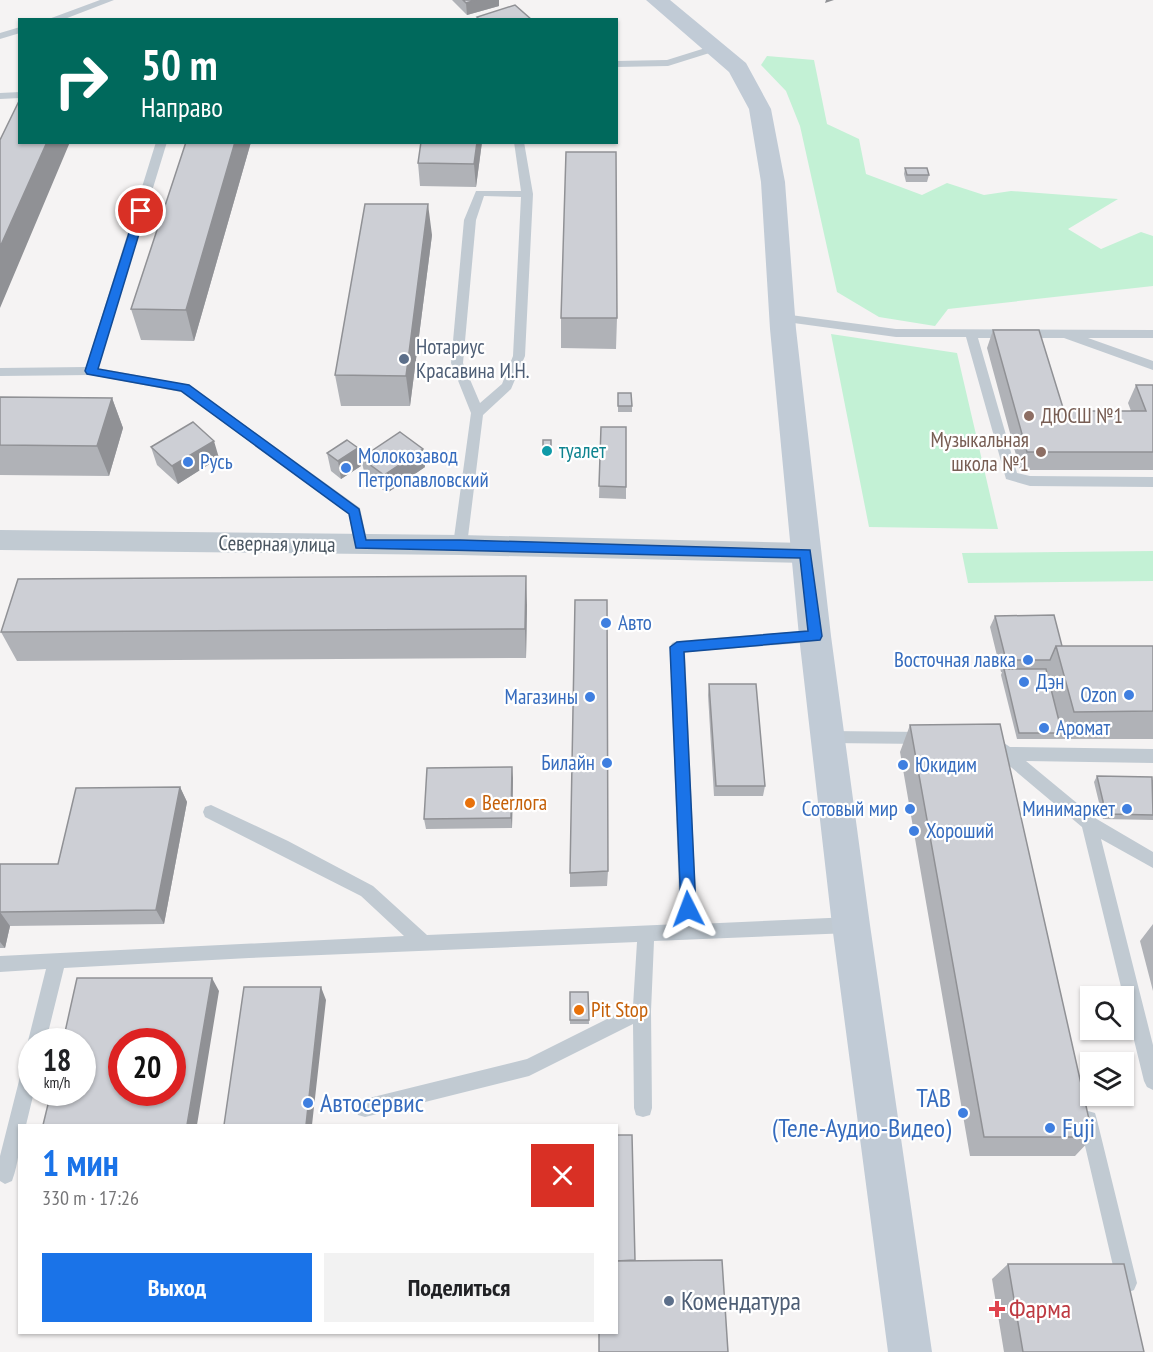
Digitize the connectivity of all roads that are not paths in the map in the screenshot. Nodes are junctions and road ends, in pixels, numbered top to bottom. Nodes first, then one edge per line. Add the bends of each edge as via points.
1 (109, 0) edge
2 (657, 0) edge
3 (57, 18) edge
4 (18, 31) edge
5 (0, 36) edge
6 (715, 48) junction
7 (618, 64) edge
8 (18, 95) edge
9 (0, 96) edge
10 (161, 144) edge
11 (519, 144) edge
12 (527, 194) junction
13 (783, 318) junction
14 (971, 333) junction
15 (1065, 334) junction
16 (1153, 334) edge
17 (1153, 366) edge
18 (91, 371) junction
19 (0, 372) edge
20 (477, 413) junction
21 (1153, 482) edge
22 (0, 540) edge
23 (361, 545) junction
24 (460, 545) junction
25 (806, 553) junction
26 (815, 636) junction
27 (829, 737) junction
28 (945, 738) edge
29 (978, 739) edge
30 (1005, 754) junction
31 (1153, 756) edge
32 (1011, 777) edge
33 (211, 812) dead end
34 (1089, 823) junction
35 (1153, 861) edge
36 (851, 925) junction
37 (689, 933) junction
38 (646, 935) junction
39 (425, 944) junction
40 (57, 960) junction
41 (0, 964) edge
42 (642, 1011) junction
43 (40, 1028) edge
44 (1153, 1081) edge
45 (22, 1106) edge
46 (1085, 1106) edge
47 (643, 1107) dead end
48 (365, 1108) dead end
49 (5, 1174) dead end
50 (1130, 1295) edge
51 (910, 1352) edge

1 - 3 lane
2 - 6 main road
4 - 5 lane
6 - 7 lane via 668,63
6 - 13 main road via 738,68 760,109 773,182
8 - 9 lane
10 - 18 lane
11 - 12 lane
12 - 20 lane via 519,356 507,386
12 - 20 lane via 480,193 470,220 457,363
13 - 14 lane via 896,333
13 - 25 main road
14 - 15 lane
14 - 21 lane via 1011,476 1030,481
15 - 16 lane
15 - 17 lane
18 - 19 lane
18 - 23 lane via 185,388 355,512
20 - 24 lane
22 - 23 street, Северная улица
23 - 24 street, Северная улица
24 - 25 street, Северная улица
25 - 26 main road
26 - 27 main road
26 - 37 lane via 677,647
27 - 28 lane
27 - 36 main road
29 - 30 lane via 989,739
30 - 31 lane
30 - 32 lane
30 - 34 lane
33 - 39 lane via 367,891
34 - 35 lane
34 - 44 lane
36 - 37 lane
36 - 51 main road
37 - 38 lane
38 - 39 lane
38 - 42 lane
39 - 40 lane
40 - 41 lane
40 - 43 lane
42 - 47 lane
42 - 48 lane via 530,1067
45 - 49 lane
46 - 50 lane

